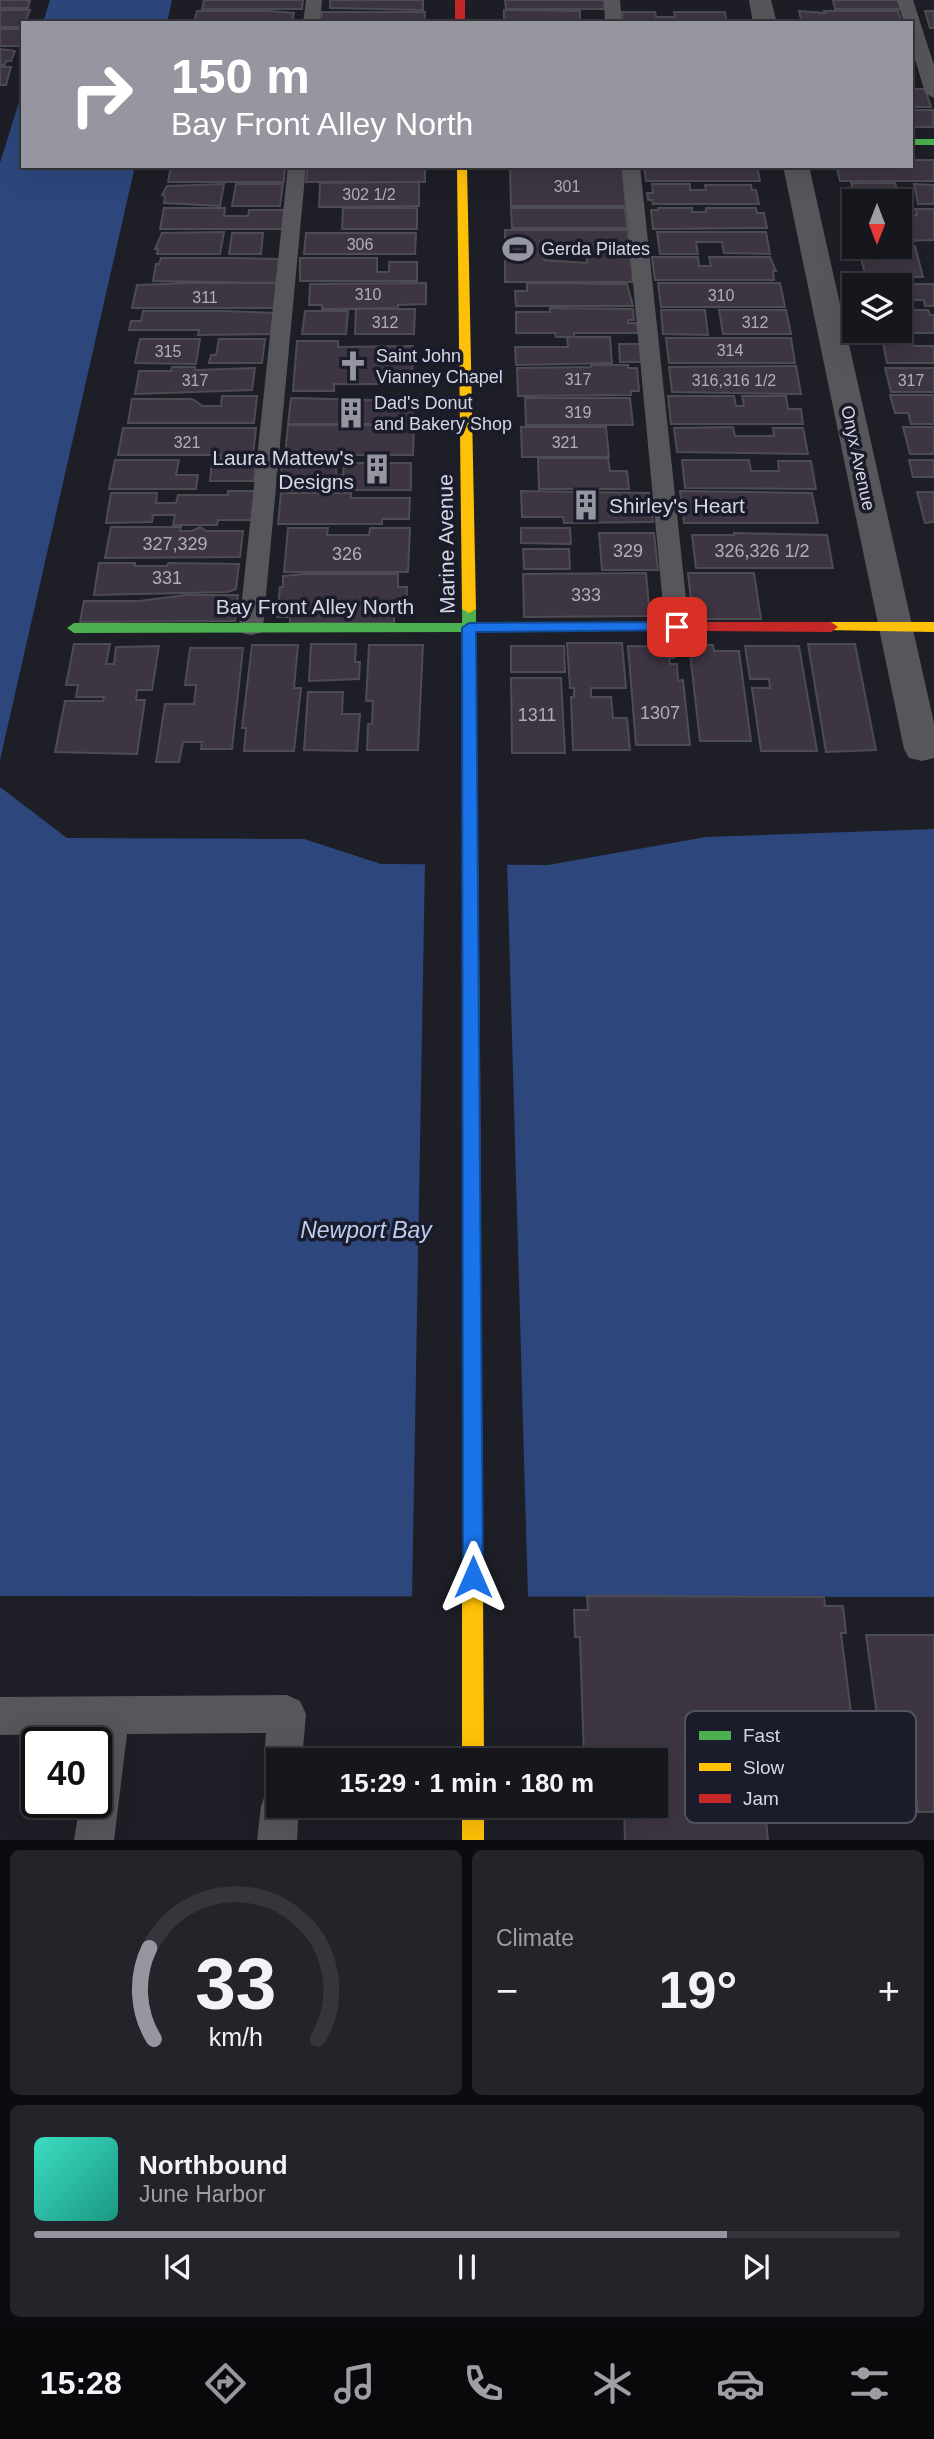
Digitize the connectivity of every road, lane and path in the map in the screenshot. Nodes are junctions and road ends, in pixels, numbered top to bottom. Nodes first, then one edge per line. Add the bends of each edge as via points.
1 (314, 0) edge
2 (460, 0) edge
3 (612, 0) edge
4 (760, 0) edge
5 (905, 0) edge
6 (312, 21) edge
7 (460, 21) edge
8 (614, 21) edge
9 (765, 21) edge
10 (912, 21) edge
11 (913, 26) edge
12 (934, 93) edge
13 (913, 142) edge
14 (934, 142) edge
15 (297, 168) edge
16 (462, 168) edge
17 (631, 168) edge
18 (796, 168) edge
19 (251, 627) junction
20 (677, 627) junction
21 (894, 627) junction
22 (934, 627) edge
23 (74, 628) dead end
24 (469, 628) junction
25 (922, 749) dead end
26 (111, 1715) junction
27 (0, 1716) edge
28 (284, 1748) edge
29 (473, 1748) edge
30 (279, 1818) edge
31 (473, 1818) edge
32 (94, 1840) edge
33 (277, 1840) edge
34 (473, 1840) edge

1 - 6 lane
2 - 7 street
3 - 8 lane
4 - 9 street
5 - 10 lane
11 - 12 lane
13 - 14 street
15 - 19 lane
16 - 24 street, Marine Avenue
17 - 20 lane
18 - 21 street, Onyx Avenue
19 - 23 street, Bay Front Alley North
19 - 24 street, Bay Front Alley North
20 - 21 street, Bay Front Alley North
20 - 24 street, Bay Front Alley North
21 - 22 street, Bay Front Alley North
21 - 25 street, Onyx Avenue
24 - 29 street, Marine Avenue
26 - 27 lane
26 - 28 lane via 287,1714
26 - 32 lane
30 - 33 lane
31 - 34 street

